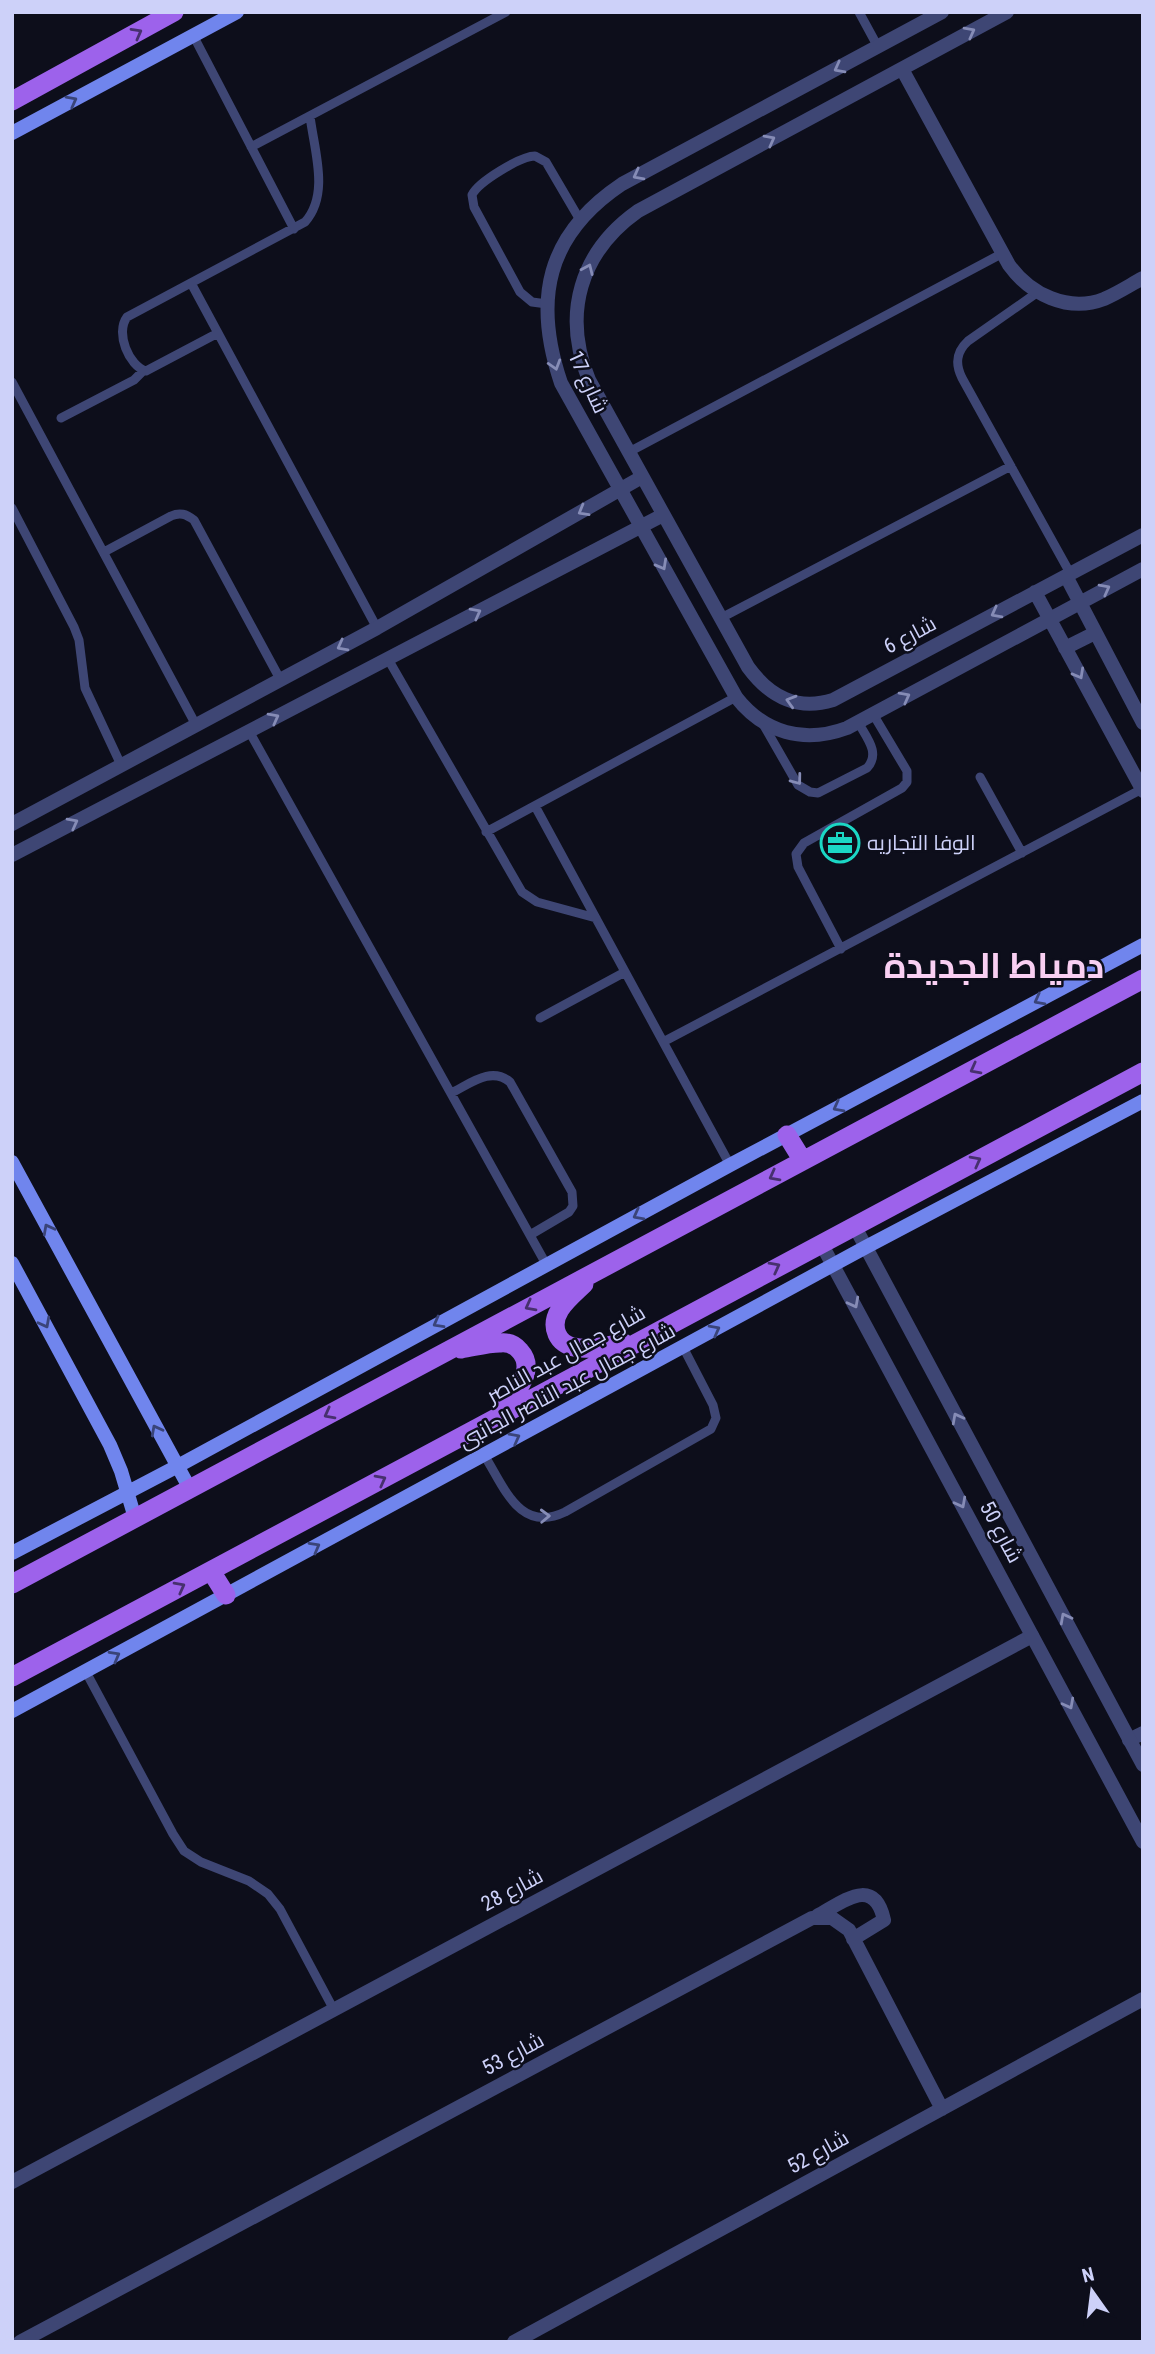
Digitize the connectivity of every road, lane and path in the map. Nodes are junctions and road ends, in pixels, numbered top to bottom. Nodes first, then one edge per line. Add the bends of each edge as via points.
1 (237, 12) edge
2 (506, 12) edge
3 (859, 12) edge
4 (942, 12) edge
5 (1007, 12) edge
6 (170, 14) edge
7 (193, 35) junction
8 (878, 47) junction
9 (902, 69) junction
10 (12, 101) edge
11 (310, 116) junction
12 (12, 133) edge
13 (251, 147) junction
14 (580, 220) junction
15 (294, 229) junction
16 (1003, 253) junction
17 (1143, 278) edge
18 (191, 283) junction
19 (1038, 292) junction
20 (547, 304) junction
21 (218, 333) junction
22 (143, 371) junction
23 (12, 382) edge
24 (61, 418) dead end
25 (629, 452) junction
26 (1011, 466) junction
27 (642, 477) junction
28 (620, 489) junction
29 (12, 508) edge
30 (663, 514) junction
31 (641, 527) junction
32 (1143, 535) edge
33 (104, 552) junction
34 (1143, 569) edge
35 (1068, 575) junction
36 (1035, 592) junction
37 (1080, 603) junction
38 (721, 618) junction
39 (1049, 619) junction
40 (377, 628) junction
41 (1096, 633) junction
42 (1065, 648) junction
43 (388, 659) junction
44 (281, 679) junction
45 (736, 697) junction
46 (873, 714) junction
47 (762, 722) junction
48 (858, 722) junction
49 (1143, 723) edge
50 (196, 725) junction
51 (249, 731) junction
52 (121, 765) junction
53 (980, 777) dead end
54 (1142, 790) edge
55 (535, 806) junction
56 (12, 824) edge
57 (486, 832) junction
58 (1021, 853) junction
59 (12, 855) edge
60 (596, 918) junction
61 (1143, 945) edge
62 (841, 949) junction
63 (625, 972) junction
64 (1143, 979) edge
65 (540, 1018) dead end
66 (663, 1042) junction
67 (1143, 1072) edge
68 (451, 1093) junction
69 (1143, 1101) edge
70 (787, 1135) junction
71 (803, 1161) junction
72 (12, 1162) edge
73 (730, 1165) junction
74 (855, 1225) junction
75 (530, 1235) junction
76 (821, 1242) junction
77 (866, 1247) junction
78 (12, 1263) edge
79 (546, 1264) junction
80 (834, 1265) junction
81 (598, 1270) junction
82 (635, 1342) junction
83 (682, 1348) junction
84 (443, 1352) junction
85 (498, 1418) junction
86 (485, 1455) junction
87 (176, 1467) junction
88 (190, 1489) junction
89 (128, 1492) junction
90 (135, 1518) junction
91 (12, 1553) edge
92 (211, 1571) junction
93 (12, 1584) edge
94 (226, 1595) junction
95 (1032, 1636) junction
96 (86, 1672) junction
97 (12, 1677) edge
98 (12, 1712) edge
99 (1136, 1737) edge
100 (1143, 1765) edge
101 (1143, 1842) edge
102 (812, 1918) junction
103 (853, 1939) junction
104 (1143, 1999) edge
105 (334, 2010) junction
106 (942, 2109) junction
107 (12, 2182) edge
108 (20, 2342) edge
109 (514, 2342) edge

1 - 7 main road
2 - 11 lane
3 - 8 lane
4 - 8 street, شارع 17
9 -> 5 street, شارع 17
10 -> 6 main road
12 -> 7 main road
7 - 13 lane
8 -> 14 street, شارع 17 via 622,184
9 - 16 street
25 -> 9 street, شارع 17 via 589,380 577,334 581,286 603,243 638,211
11 - 13 lane
11 - 15 lane via 320,190 311,216
13 - 15 lane
14 - 20 street, شارع 17 via 560,251
14 - 20 lane via 546,162 535,156 523,158 479,185 472,195 474,207 520,292 532,302
15 - 18 lane
16 - 19 street via 1017,276
16 - 25 lane
17 - 19 street via 1090,302 1063,302
18 - 21 lane
18 - 22 lane via 124,321 121,338
19 - 26 lane via 968,341 957,362
20 -> 28 street, شارع 17 via 549,341 561,383
21 - 22 lane
21 - 40 lane
22 - 24 lane via 130,383
23 - 33 lane
25 - 27 street, شارع 17
26 - 35 lane
26 - 38 lane
27 - 28 street
27 - 30 street, شارع 17
28 - 31 street, شارع 17
28 -> 40 street
29 - 52 lane via 74,627 85,688
30 - 31 street
30 - 38 street, شارع 17
43 -> 31 street
31 -> 45 street, شارع 17
32 - 35 street, شارع 6
33 - 44 lane via 171,516 189,516
33 - 50 lane
37 -> 34 street
35 - 36 street, شارع 6
35 - 37 street
36 -> 38 street, شارع 6 via 843,695 812,704 780,698 762,685
36 - 39 street
37 - 39 street
37 - 41 street
39 - 42 street
46 -> 39 street
40 -> 44 street
41 - 42 street
41 - 49 street
42 -> 54 street
51 -> 43 street
43 - 57 lane
44 - 50 street
45 - 47 street
45 - 55 lane
46 - 48 street
46 - 62 lane via 907,771 907,782 804,843 796,854
47 - 48 street via 785,733 810,736 835,733
47 -> 48 lane via 798,785 818,793 872,763 872,748
50 - 52 street
59 -> 51 street
51 - 68 lane
52 - 56 street
53 - 58 lane
54 - 58 lane
55 - 57 lane
55 - 60 lane
57 - 60 lane via 530,899
58 - 62 lane
60 - 63 lane
61 -> 70 main road
62 - 66 lane
63 - 65 lane
63 - 66 lane
64 -> 71 main road
66 - 73 lane
74 -> 67 main road, شارع جمال عبد الناصر
68 - 75 lane
68 - 75 lane via 487,1075 504,1077 572,1192 569,1212
69 - 77 main road, شارع جمال عبد الناصر الجانبى
70 - 71 main road
70 - 73 main road
71 -> 81 main road
87 -> 72 main road
73 -> 79 main road
74 - 76 main road, شارع جمال عبد الناصر
74 - 77 street, شارع 50
75 - 79 lane
76 - 80 street, شارع 50
82 -> 76 main road, شارع جمال عبد الناصر
77 - 80 main road, شارع جمال عبد الناصر الجانبى
99 -> 77 street, شارع 50
78 -> 89 main road via 110,1445
79 -> 87 main road
83 -> 80 main road, شارع جمال عبد الناصر الجانبى
80 -> 95 street, شارع 50
81 - 82 main road via 558,1311 557,1334 577,1348
81 -> 84 main road
82 - 85 main road, شارع جمال عبد الناصر
86 -> 83 main road, شارع جمال عبد الناصر الجانبى
86 -> 83 lane via 519,1509 537,1517 556,1516 711,1429 716,1418 713,1405
84 - 85 main road via 502,1342 522,1352 526,1374
84 -> 88 main road
92 -> 85 main road, شارع جمال عبد الناصر
94 -> 86 main road, شارع جمال عبد الناصر الجانبى
87 - 88 main road
87 - 89 main road
88 - 90 main road
89 - 90 main road
89 - 91 main road
90 - 93 main road
92 - 94 main road
97 -> 92 main road, شارع جمال عبد الناصر
96 -> 94 main road, شارع جمال عبد الناصر الجانبى
95 -> 101 street, شارع 50
95 - 105 street, شارع 28
96 - 98 main road, شارع جمال عبد الناصر الجانبى
96 - 105 lane via 184,1851 268,1894 281,1909
99 - 100 street, شارع 50
102 - 103 street via 832,1918 849,1930
102 - 103 street, شارع 53 via 860,1894 869,1895 884,1920
102 - 108 street, شارع 53
103 - 106 street
104 - 106 street, شارع 52
105 - 107 street, شارع 28
106 - 109 street, شارع 52

